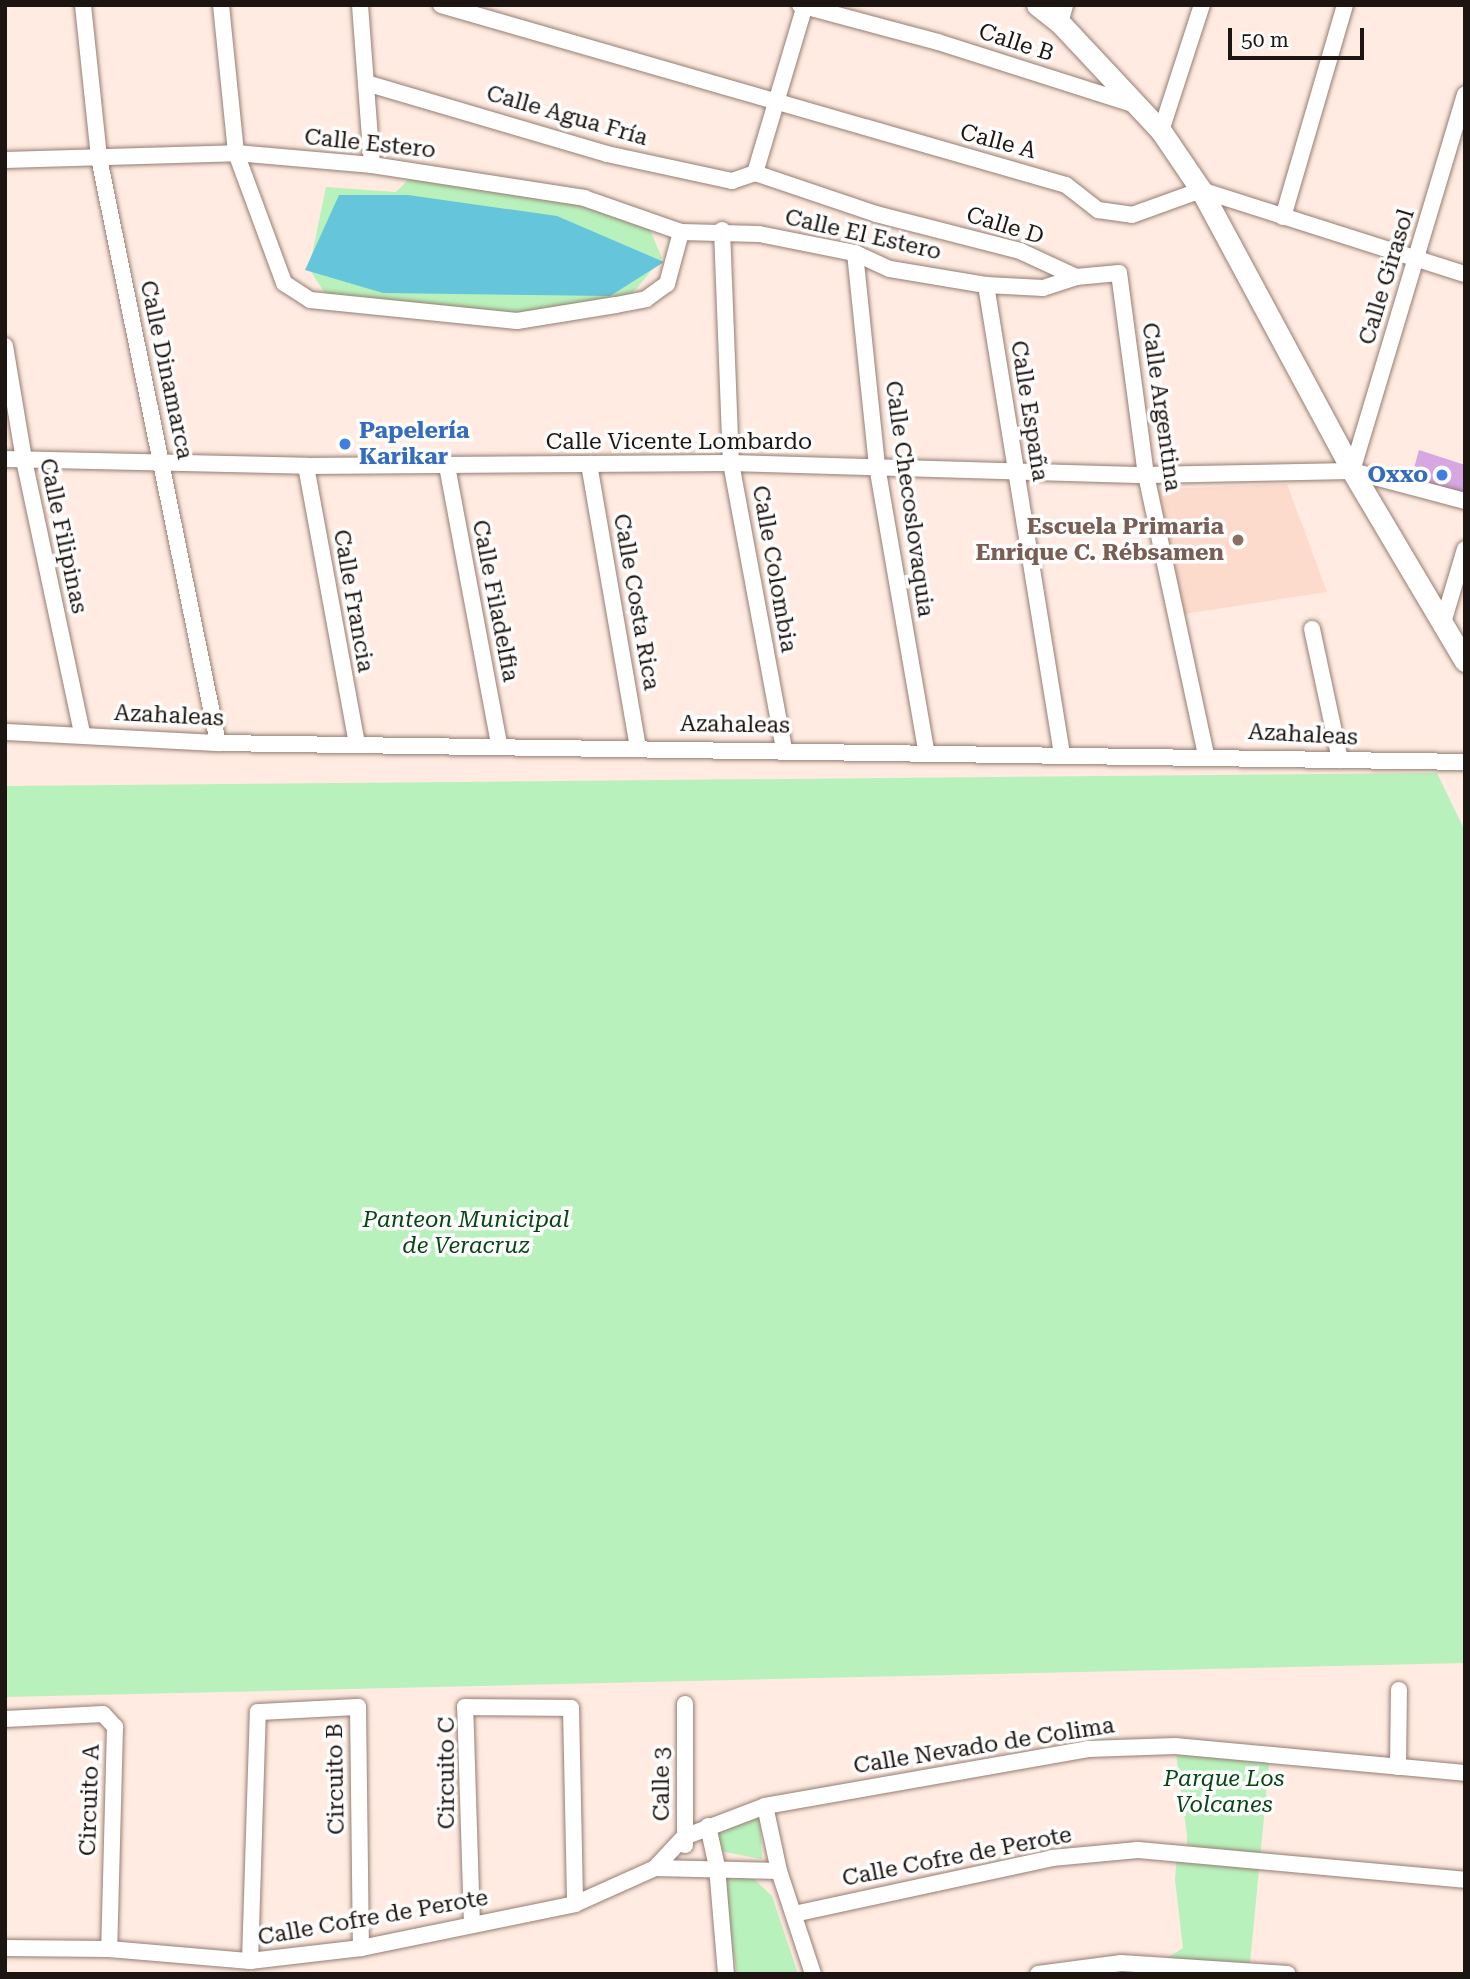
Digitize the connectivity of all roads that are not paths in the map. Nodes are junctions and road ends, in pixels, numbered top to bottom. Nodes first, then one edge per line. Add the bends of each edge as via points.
1 (83, 5) edge
2 (221, 5) edge
3 (360, 5) edge
4 (440, 5) edge
5 (1037, 5) edge
6 (1202, 5) edge
7 (1345, 5) edge
8 (803, 6) edge
9 (1063, 14) edge
10 (366, 83) junction
11 (1465, 95) edge
12 (776, 99) junction
13 (1136, 105) junction
14 (1161, 131) junction
15 (236, 153) junction
16 (99, 158) junction
17 (5, 160) edge
18 (372, 165) junction
19 (755, 173) junction
20 (1201, 190) junction
21 (1283, 217) junction
22 (722, 230) junction
23 (681, 232) junction
24 (855, 253) junction
25 (1416, 261) junction
26 (1465, 274) edge
27 (1076, 277) junction
28 (986, 285) junction
29 (5, 346) edge
30 (5, 459) edge
31 (24, 460) junction
32 (162, 463) junction
33 (731, 463) junction
34 (589, 464) junction
35 (306, 466) junction
36 (447, 466) junction
37 (877, 467) junction
38 (1015, 470) junction
39 (1352, 471) junction
40 (1146, 475) junction
41 (1465, 501) edge
42 (1465, 549) edge
43 (1442, 626) junction
44 (1312, 629) dead end
45 (1465, 661) edge
46 (5, 732) edge
47 (82, 734) junction
48 (218, 743) junction
49 (357, 744) junction
50 (499, 745) junction
51 (638, 747) junction
52 (784, 749) junction
53 (926, 750) junction
54 (1062, 752) junction
55 (1206, 754) junction
56 (1340, 760) junction
57 (1465, 762) edge
58 (1399, 1690) dead end
59 (685, 1704) dead end
60 (5, 1719) edge
61 (1398, 1768) junction
62 (1465, 1773) edge
63 (765, 1806) junction
64 (708, 1826) junction
65 (684, 1837) junction
66 (687, 1865) junction
67 (718, 1867) junction
68 (655, 1868) junction
69 (779, 1871) junction
70 (1465, 1880) edge
71 (575, 1904) junction
72 (794, 1914) junction
73 (472, 1925) junction
74 (5, 1948) edge
75 (360, 1948) junction
76 (109, 1949) junction
77 (250, 1961) junction
78 (726, 1974) edge
79 (813, 1974) edge
80 (1038, 1974) edge
81 (1288, 1974) edge

1 - 16 street, Calle Dinamarca
2 - 15 street
3 - 10 street
4 - 12 street, Calle A
5 - 9 street
6 - 14 street
7 - 21 street
8 - 12 street
8 - 13 street, Calle B via 939,41
9 - 13 street
10 - 18 street
10 - 19 street, Calle Agua Fría via 607,154 732,181
11 - 25 street, Calle Girasol
12 - 19 street
12 - 20 street, Calle A via 1066,185 1098,210 1132,215
13 - 14 street
14 - 20 street
15 - 16 street, Calle Estero
15 - 18 street, Calle Estero
15 - 23 street via 284,283 310,300 517,321 659,293 674,268
16 - 17 street, Calle Estero
16 - 32 street, Calle Dinamarca
18 - 23 street, Calle Estero via 584,198
19 - 27 street, Calle D via 876,214 1020,251
20 - 21 street
20 - 39 street
21 - 25 street
22 - 23 street, Calle Estero
22 - 24 street, Calle El Estero
22 - 33 street, Calle Colombia
24 - 28 street, Calle El Estero via 890,269
24 - 37 street, Calle Checoslovaquia
25 - 26 street
25 - 39 street, Calle Girasol
27 - 28 street, Calle El Estero via 1043,288
27 - 40 street, Calle Argentina via 1119,272
28 - 38 street, Calle España
29 - 31 street, Calle Filipinas
30 - 31 street, Calle Vicente Lombardo
31 - 32 street, Calle Vicente Lombardo
31 - 47 street, Calle Filipinas
32 - 35 street, Calle Vicente Lombardo
32 - 48 street, Calle Dinamarca
33 - 34 street, Calle Vicente Lombardo
33 - 37 street, Calle Vicente Lombardo
33 - 52 street, Calle Colombia
34 - 36 street, Calle Vicente Lombardo
34 - 51 street, Calle Costa Rica
35 - 36 street, Calle Vicente Lombardo
35 - 49 street, Calle Francia
36 - 50 street, Calle Filadelfia
37 - 38 street, Calle Vicente Lombardo
37 - 53 street, Calle Checoslovaquia
38 - 40 street, Calle Vicente Lombardo
38 - 54 street, Calle España
39 - 40 street, Calle Vicente Lombardo
39 - 41 street, Calle Vicente Lombardo
39 - 43 street
40 - 55 street, Calle Argentina
42 - 43 street
43 - 45 street
44 - 56 street
46 - 47 street, Azahaleas
47 - 48 street, Azahaleas
48 - 49 street, Azahaleas
49 - 50 street, Azahaleas
50 - 51 street, Azahaleas
51 - 52 street, Azahaleas
52 - 53 street, Azahaleas
53 - 54 street, Azahaleas
54 - 55 street, Azahaleas
55 - 56 street, Azahaleas
56 - 57 street, Azahaleas
58 - 61 street
59 - 65 street, Calle 3
60 - 76 street, Circuito A via 103,1714 115,1727
61 - 62 street, Calle Nevado de Colima
61 - 63 street, Calle Nevado de Colima via 1124,1746
63 - 64 street, Calle Nevado de Colima
63 - 69 street
64 - 65 street, Calle Nevado de Colima
64 - 67 street
65 - 66 street, Calle 3
65 - 68 street, Calle Cofre de Perote
66 - 67 street, Calle Cofre de Perote
66 - 68 street, Calle Cofre de Perote
67 - 69 street, Calle Cofre de Perote
67 - 78 street
68 - 71 street, Calle Cofre de Perote
69 - 72 street
70 - 72 street, Calle Cofre de Perote via 1138,1850 1052,1858
71 - 73 street, Calle Cofre de Perote
71 - 73 street, Circuito C via 571,1708 465,1707
72 - 79 street
73 - 75 street, Calle Cofre de Perote
74 - 76 street, Calle Cofre de Perote
75 - 77 street, Calle Cofre de Perote
75 - 77 street, Circuito B via 358,1707 258,1712
76 - 77 street, Calle Cofre de Perote
80 - 81 street via 1121,1963

